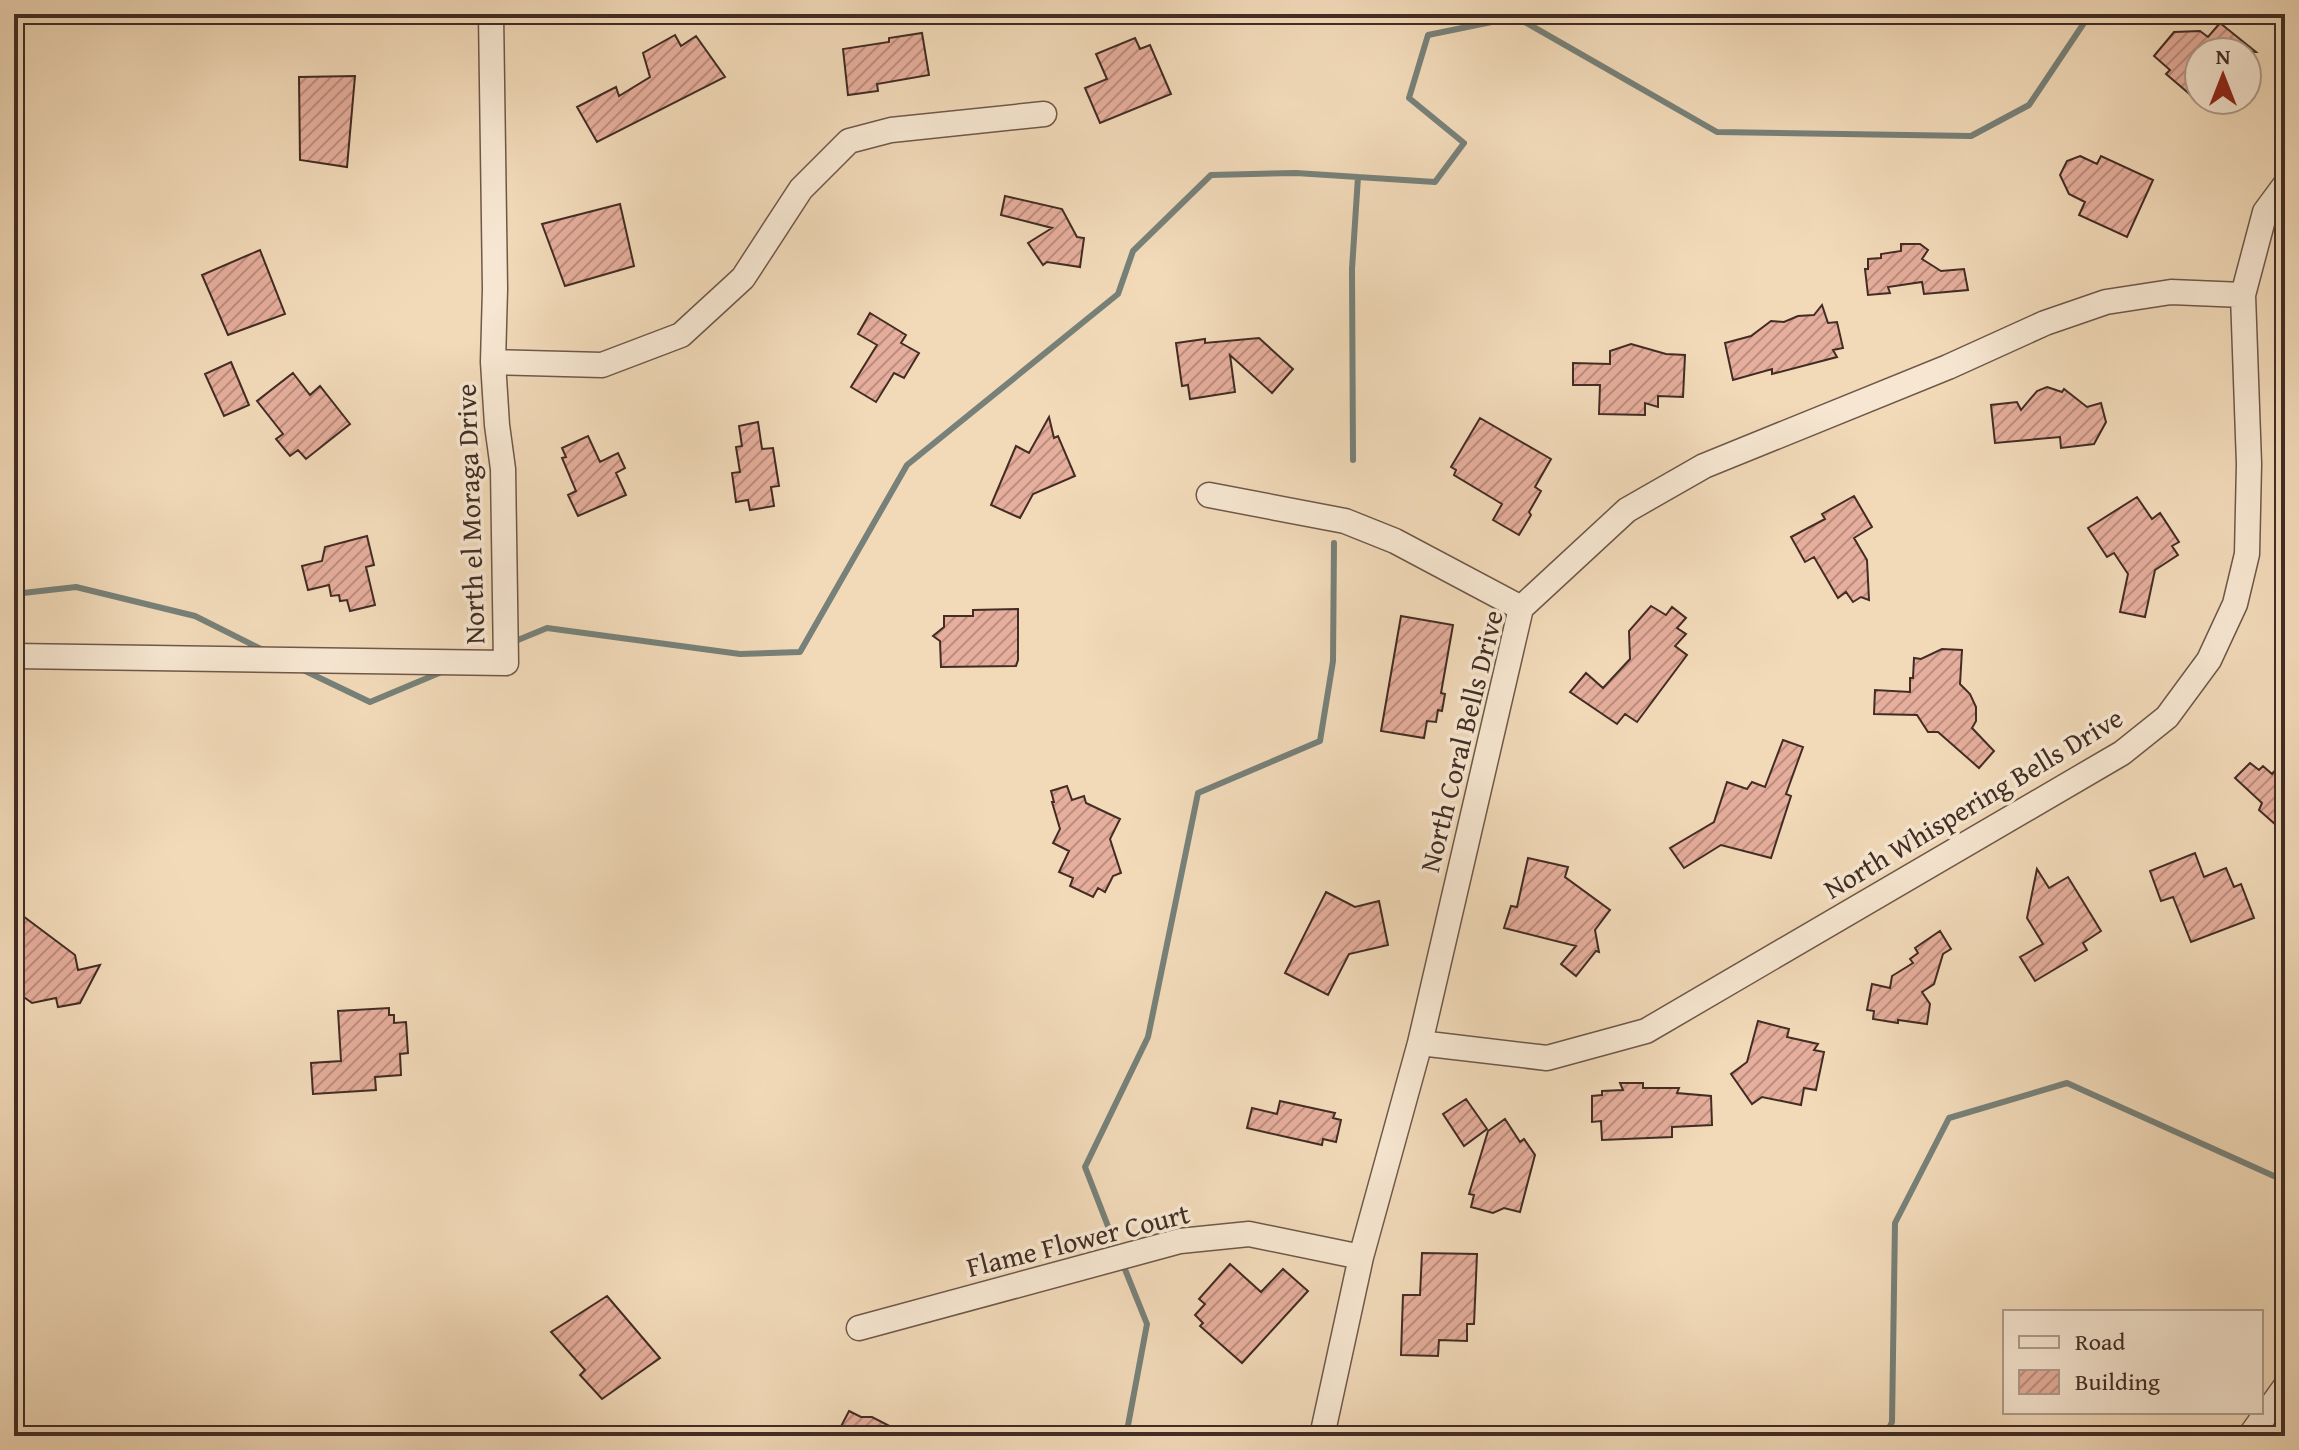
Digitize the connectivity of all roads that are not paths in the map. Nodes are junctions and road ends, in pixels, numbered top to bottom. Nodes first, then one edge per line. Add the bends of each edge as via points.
1 (491, 14) edge
2 (1044, 114) dead end
3 (2285, 185) edge
4 (2243, 295) junction
5 (493, 362) junction
6 (1209, 495) dead end
7 (1521, 608) junction
8 (14, 656) edge
9 (1420, 1043) junction
10 (1361, 1257) junction
11 (859, 1328) dead end
12 (2285, 1387) edge
13 (1322, 1436) edge
14 (2250, 1436) edge

1 - 5 street, North el Moraga Drive
2 - 5 street via 891,130 849,141 801,189 743,278 681,335 602,365
3 - 4 street, North Whispering Bells Drive via 2265,212
4 - 7 street, North Coral Bells Drive via 2171,292 2106,302 1704,466 1627,510
4 - 9 street, North Whispering Bells Drive via 2247,554 2235,604 2209,660 2167,717 2122,753 1646,1031 1547,1058
5 - 8 street, North el Moraga Drive via 503,469 506,663
6 - 7 street via 1345,521 1395,541
7 - 9 street, North Coral Bells Drive
9 - 10 street, North Coral Bells Drive
10 - 11 street, Flame Flower Court via 1249,1234 1180,1241
10 - 13 street, North Coral Bells Drive
12 - 14 street

